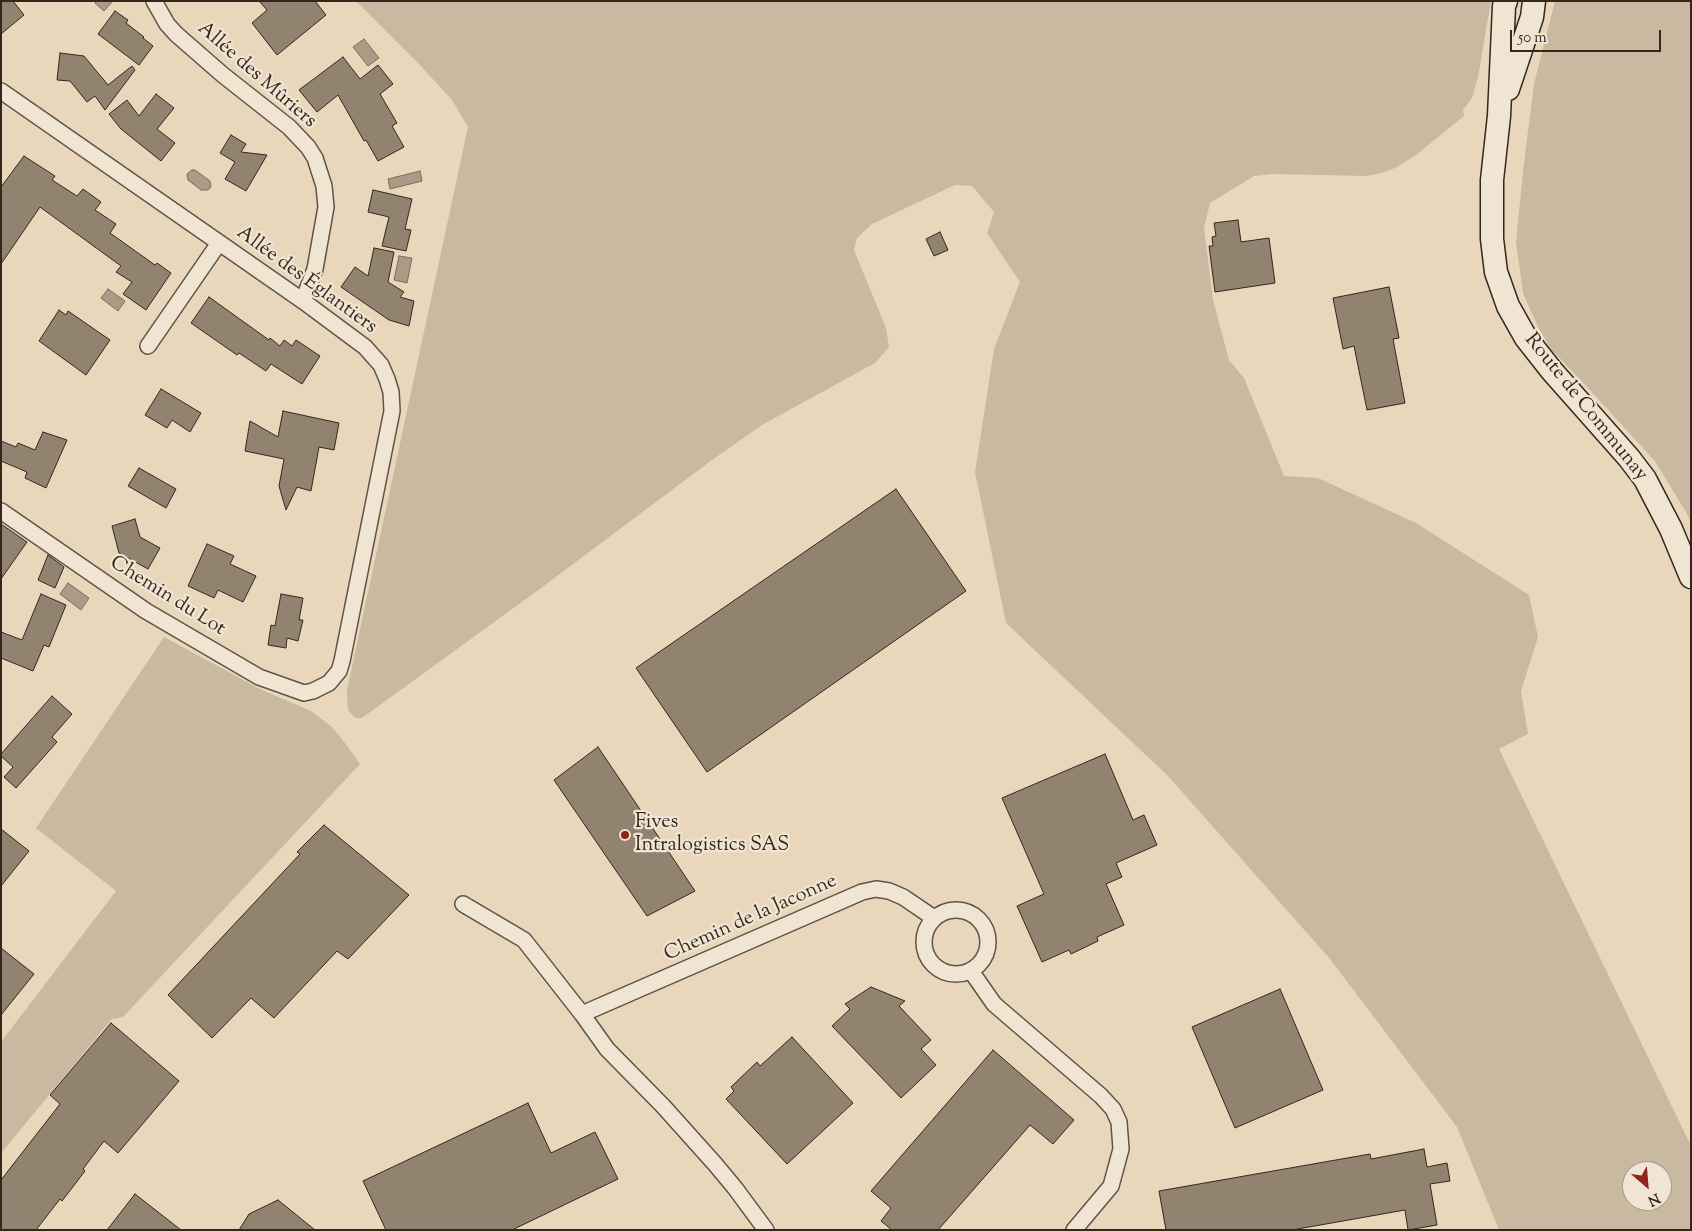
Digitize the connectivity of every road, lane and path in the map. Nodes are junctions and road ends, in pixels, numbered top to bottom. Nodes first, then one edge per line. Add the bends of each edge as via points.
1 (154, 1) edge
2 (1506, 1) edge
3 (1534, 1) edge
4 (1, 91) edge
5 (1499, 116) junction
6 (219, 242) junction
7 (303, 301) junction
8 (148, 346) dead end
9 (1, 511) edge
10 (1691, 577) edge
11 (322, 688) joint
12 (463, 904) dead end
13 (934, 918) junction
14 (971, 971) junction
15 (582, 1014) junction
16 (766, 1230) edge
17 (1074, 1230) edge

1 - 7 street, Allée des Mûriers via 176,34 290,128 315,158 324,186 326,207 315,269
2 - 5 street, Route de Communay
3 - 5 street, Route de Communay via 1532,17
4 - 6 street, Allée des Églantiers
5 - 10 street, Route de Communay via 1492,180 1492,238 1496,272 1508,306 1526,338 1552,371 1645,479
6 - 7 street, Allée des Églantiers
6 - 8 street
7 - 11 street, Allée des Églantiers via 374,356 387,379 392,411 342,661 334,678
9 - 11 street, Chemin du Lot via 146,611 259,677 304,692
12 - 15 street via 524,940
13 - 14 street via 924,936 924,947 933,965 941,971 956,974
13 - 14 street via 954,909 965,910 983,923 989,944 980,964
13 - 15 street, Chemin de la Jaconne via 890,891 862,892
14 - 17 street via 994,1004 1101,1096 1119,1122 1121,1149 1111,1186
15 - 16 street via 607,1049 715,1164

